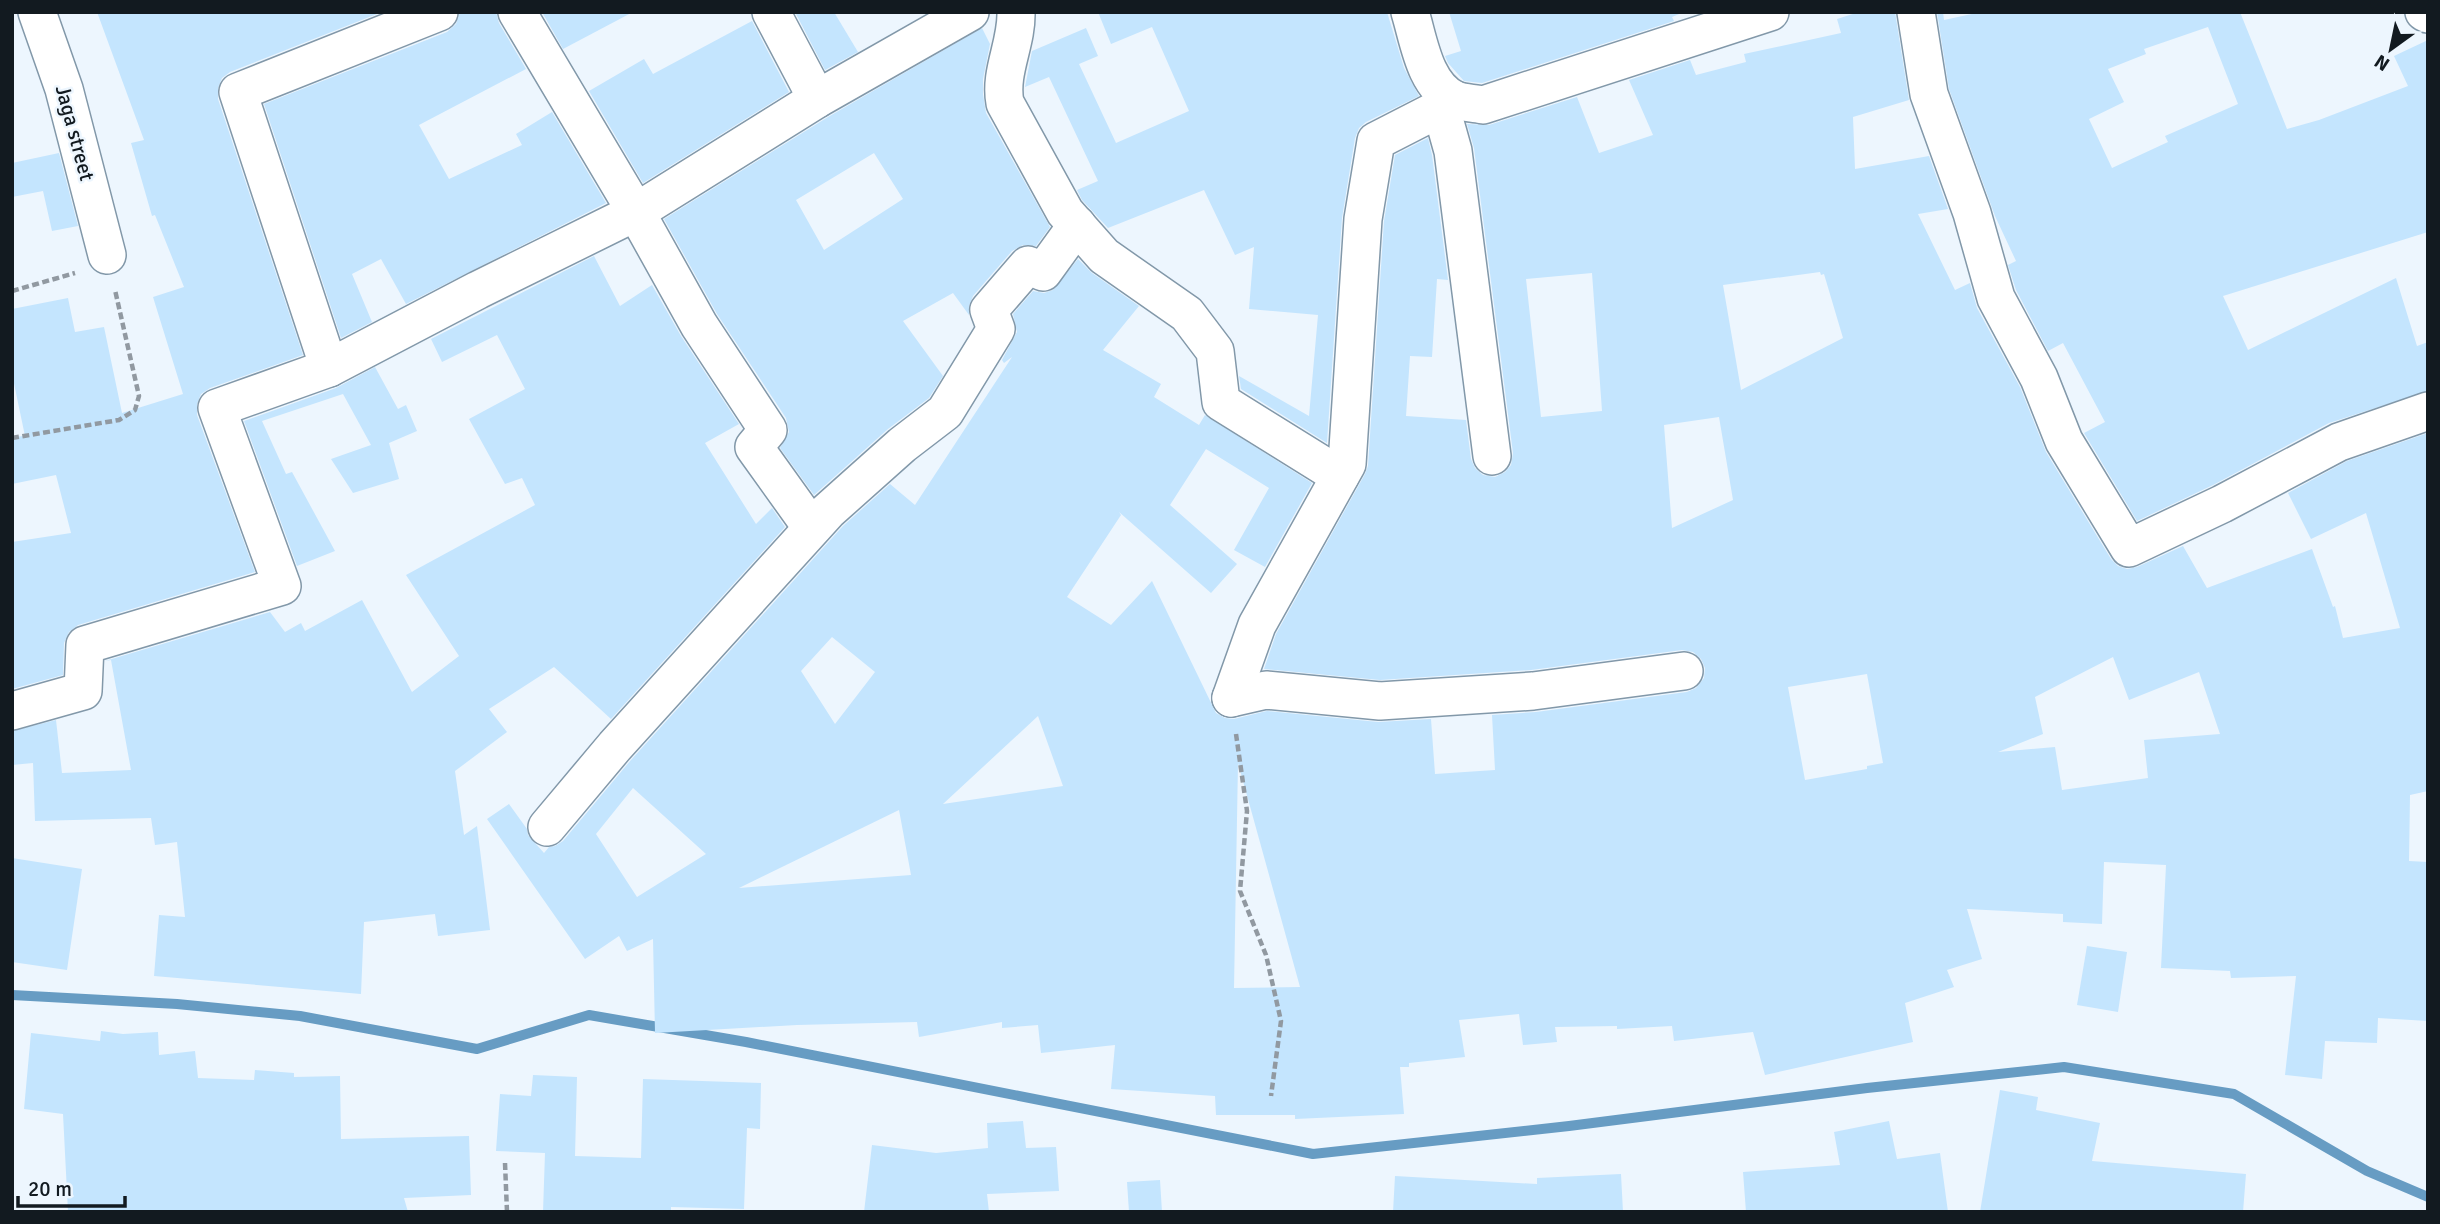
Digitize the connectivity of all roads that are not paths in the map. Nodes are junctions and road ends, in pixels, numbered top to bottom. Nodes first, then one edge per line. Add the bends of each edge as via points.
1 (37, 12) edge
2 (439, 12) edge
3 (517, 12) edge
4 (771, 12) edge
5 (970, 12) edge
6 (1016, 12) edge
7 (1410, 12) edge
8 (1770, 12) edge
9 (1916, 12) edge
10 (817, 99) junction
11 (1449, 104) junction
12 (636, 212) junction
13 (1077, 225) junction
14 (107, 255) road end
15 (329, 368) junction
16 (2428, 411) edge
17 (1492, 456) dead end
18 (1340, 476) junction
19 (813, 528) junction
20 (1684, 671) dead end
21 (12, 711) edge
22 (547, 827) dead end

1 - 14 street, Jaga street via 64,89
2 - 15 street via 238,92
3 - 12 street
4 - 10 street
5 - 10 street
6 - 13 street via 1002,86 1005,103 1065,212
7 - 11 street via 1428,71
8 - 11 street via 1483,105
9 - 16 street via 1930,94 1996,298 2039,378 2064,441 2129,548 2339,442
10 - 12 street
11 - 17 street
11 - 18 street via 1376,141 1363,219 1346,464
12 - 15 street
12 - 19 street via 699,325 768,430 754,447
13 - 18 street via 1104,256 1187,314 1215,351 1222,402
13 - 19 street via 1043,272 1028,265 989,310 996,329 946,412
15 - 21 street via 217,408 282,586 85,645 83,691
18 - 20 street via 1256,625 1231,698 1266,690 1380,701 1533,691
19 - 22 street

